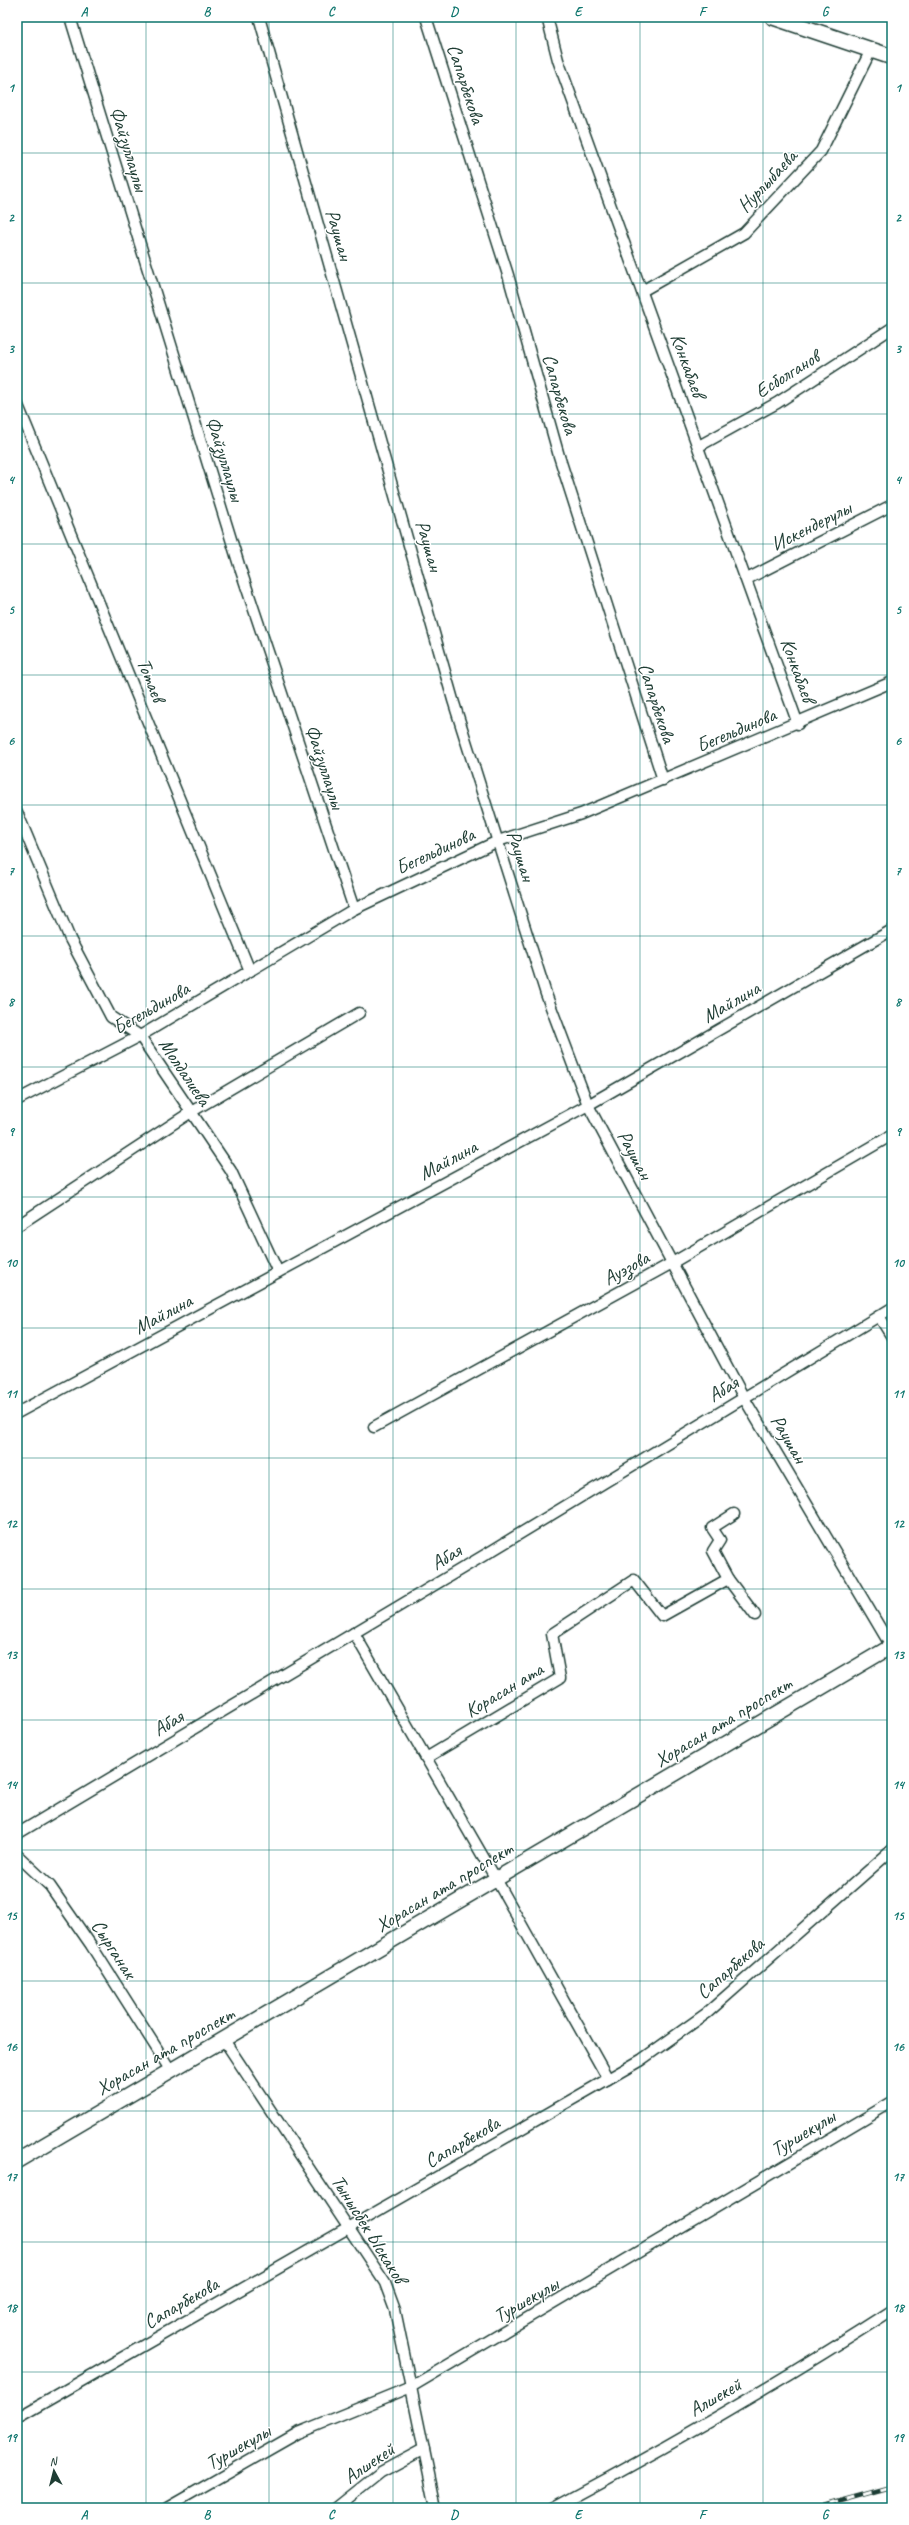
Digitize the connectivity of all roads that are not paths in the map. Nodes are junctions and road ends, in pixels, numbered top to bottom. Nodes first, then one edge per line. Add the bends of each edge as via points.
1 (70, 17) edge
2 (259, 17) edge
3 (426, 17) edge
4 (548, 17) edge
5 (773, 17) edge
6 (871, 50) junction
7 (892, 58) edge
8 (642, 291) junction
9 (892, 328) edge
10 (17, 403) edge
11 (699, 446) junction
12 (892, 505) edge
13 (747, 579) junction
14 (892, 682) edge
15 (798, 724) junction
16 (663, 780) junction
17 (17, 812) edge
18 (498, 841) junction
19 (354, 909) junction
20 (892, 930) edge
21 (250, 971) junction
22 (359, 1013) dead end
23 (140, 1036) junction
24 (17, 1100) edge
25 (588, 1105) junction
26 (191, 1112) junction
27 (892, 1135) edge
28 (17, 1226) edge
29 (672, 1263) junction
30 (278, 1272) junction
31 (892, 1308) edge
32 (879, 1316) junction
33 (892, 1337) edge
34 (744, 1398) junction
35 (17, 1413) edge
36 (374, 1427) dead end
37 (734, 1514) dead end
38 (728, 1579) junction
39 (755, 1615) dead end
40 (354, 1633) junction
41 (892, 1647) edge
42 (426, 1758) junction
43 (17, 1834) edge
44 (892, 1850) edge
45 (17, 1855) edge
46 (496, 1879) junction
47 (224, 2040) junction
48 (171, 2071) junction
49 (608, 2079) junction
50 (892, 2102) edge
51 (17, 2162) edge
52 (349, 2229) junction
53 (892, 2310) edge
54 (411, 2388) junction
55 (17, 2418) edge
56 (424, 2449) junction
57 (167, 2508) edge
58 (336, 2508) edge
59 (436, 2508) edge
60 (553, 2508) edge

1 - 19 street, Файзуллаулы via 239,565
2 - 18 street, Раушан via 453,700
3 - 16 street, Сапарбекова via 508,275 559,456
4 - 8 street, Конкабаев via 558,60
5 - 6 main road
6 - 7 main road
6 - 8 street, Нурлыбаева via 821,150 744,233
8 - 11 street, Конкабаев
9 - 11 street, Есболганов via 777,403
10 - 21 street, Тотаев
11 - 13 street, Конкабаев
12 - 13 street, Искендерулы
13 - 15 street, Конкабаев
14 - 15 street, Бегельдинова
15 - 16 street, Бегельдинова
16 - 18 street, Бегельдинова via 581,814
17 - 23 street, Молдалиева via 70,940 111,1017
18 - 19 street, Бегельдинова
18 - 25 street, Раушан via 546,994
19 - 21 street, Бегельдинова
20 - 25 street, Майлина
21 - 23 street, Бегельдинова
22 - 26 street
23 - 24 street, Бегельдинова
23 - 26 street, Молдалиева
25 - 29 street, Раушан
25 - 30 street, Майлина
26 - 28 street
26 - 30 street, Молдалиева via 231,1171
27 - 29 street, Ауэзова
29 - 34 street, Раушан
29 - 36 street, Ауэзова
30 - 35 street, Майлина
31 - 32 street, Абая
32 - 33 street
32 - 34 street, Абая
34 - 40 street, Абая
34 - 41 street, Раушан
37 - 38 street via 712,1528 720,1540 713,1551
38 - 39 street
38 - 42 street, Корасан ата via 662,1616 634,1580 552,1634 560,1678
40 - 42 street
40 - 43 street, Абая
41 - 46 main road, Хорасан ата проспект
42 - 46 street
44 - 49 street, Сапарбекова via 707,2013 641,2060
45 - 48 street, Сырганак via 50,1886 91,1944
46 - 47 main road, Хорасан ата проспект
46 - 49 street
47 - 48 main road, Хорасан ата проспект
47 - 52 street, Тынысбек Ыскаков
48 - 51 main road, Хорасан ата проспект
49 - 52 street, Сапарбекова
50 - 54 street, Туршекулы
52 - 54 street, Тынысбек Ыскаков via 385,2283 395,2310
52 - 55 street, Сапарбекова
53 - 60 street, Алшекей via 833,2349 643,2460
54 - 56 street, Тынысбек Ыскаков
54 - 57 street, Туршекулы via 298,2433
56 - 58 street, Алшекей via 382,2472
56 - 59 street, Тынысбек Ыскаков

